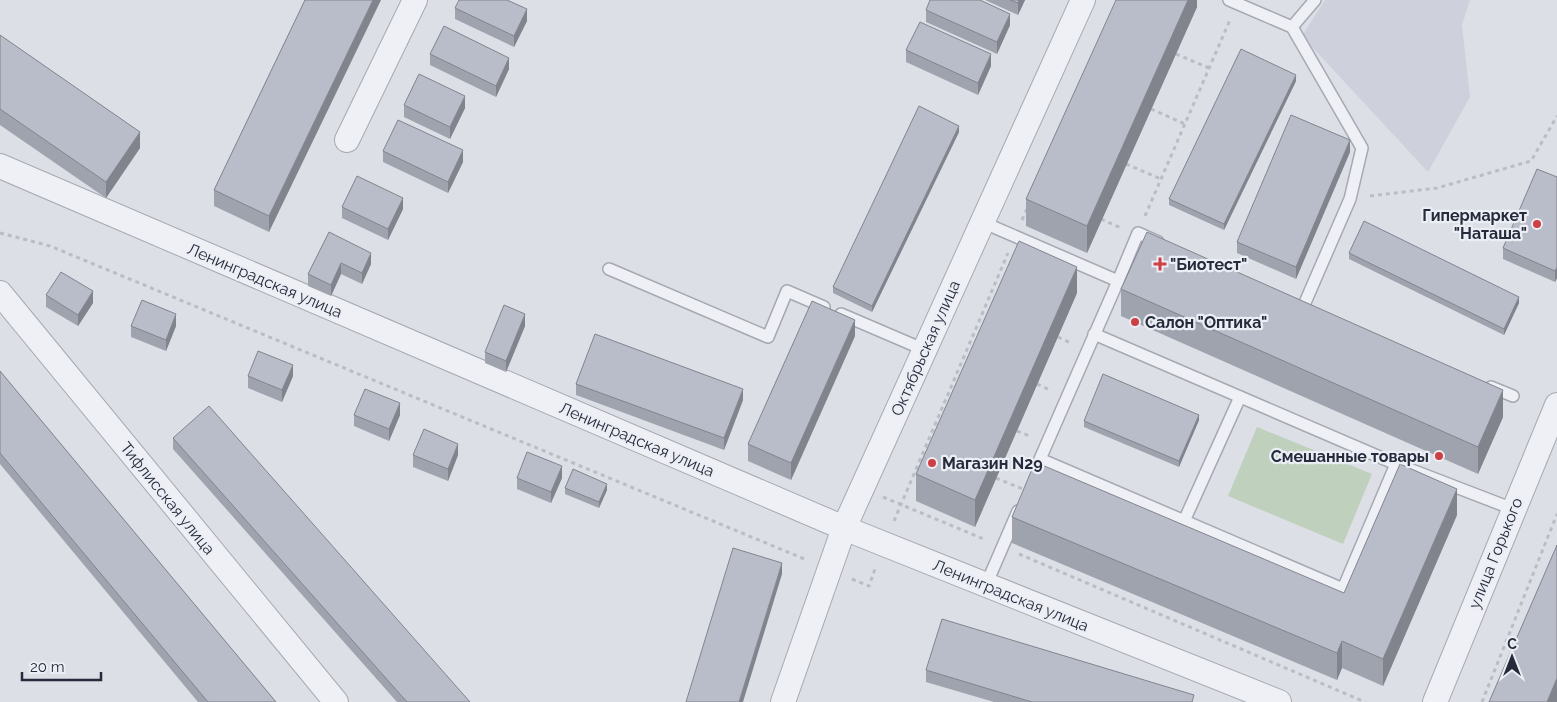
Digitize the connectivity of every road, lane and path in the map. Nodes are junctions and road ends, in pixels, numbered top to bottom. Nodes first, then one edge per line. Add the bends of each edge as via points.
1 (415, 0) edge
2 (1083, 0) edge
3 (1315, 0) edge
4 (1233, 2) edge
5 (1292, 27) junction
6 (1176, 54) edge
7 (1209, 68) junction
8 (1151, 109) edge
9 (1557, 116) edge
10 (1185, 124) junction
11 (348, 140) dead end
12 (1126, 164) edge
13 (0, 166) edge
14 (1161, 179) junction
15 (1350, 198) junction
16 (982, 222) junction
17 (0, 233) edge
18 (1138, 233) junction
19 (1164, 245) edge
20 (609, 270) dead end
21 (1118, 281) junction
22 (0, 293) edge
23 (1304, 305) edge
24 (1094, 334) junction
25 (925, 350) junction
26 (1477, 380) edge
27 (1513, 396) dead end
28 (1240, 397) junction
29 (1557, 405) edge
30 (1396, 464) junction
31 (996, 478) edge
32 (862, 488) junction
33 (1027, 491) joint
34 (1513, 509) junction
35 (1557, 514) edge
36 (1184, 521) junction
37 (844, 528) junction
38 (1002, 547) junction
39 (829, 569) junction
40 (986, 585) junction
41 (869, 586) dead end
42 (336, 702) edge
43 (783, 702) edge
44 (1279, 702) edge
45 (1364, 702) edge
46 (1435, 702) edge
47 (1482, 702) edge

1 - 11 street
2 - 16 street, Октябрьская улица
3 - 5 lane
4 - 5 lane
4 - 7 path
5 - 15 lane via 1362,148
6 - 7 path
7 - 10 path
8 - 10 path
9 - 15 path via 1531,161 1437,188
10 - 14 path
12 - 14 path
13 - 37 street, Ленинградская улица
14 - 18 path
15 - 23 lane
16 - 21 lane
16 - 25 street, Октябрьская улица
17 - 39 path via 50,246
18 - 19 lane
18 - 21 lane
20 - 25 lane via 768,337 787,291
21 - 24 lane
22 - 42 street, Тифлисская улица
24 - 28 lane
24 - 36 lane via 1039,463
25 - 32 street, Октябрьская улица
26 - 27 lane
28 - 30 lane
28 - 36 lane
29 - 34 street, улица Горького
30 - 34 lane
30 - 36 lane via 1343,589
31 - 33 path
32 - 37 street, Октябрьская улица
32 - 38 path
33 - 38 lane
34 - 46 street, улица Горького
35 - 47 path
37 - 39 street, Октябрьская улица
37 - 40 street, Ленинградская улица
38 - 40 lane
38 - 45 path
39 - 41 path
39 - 43 street, Октябрьская улица
40 - 44 street, Ленинградская улица

